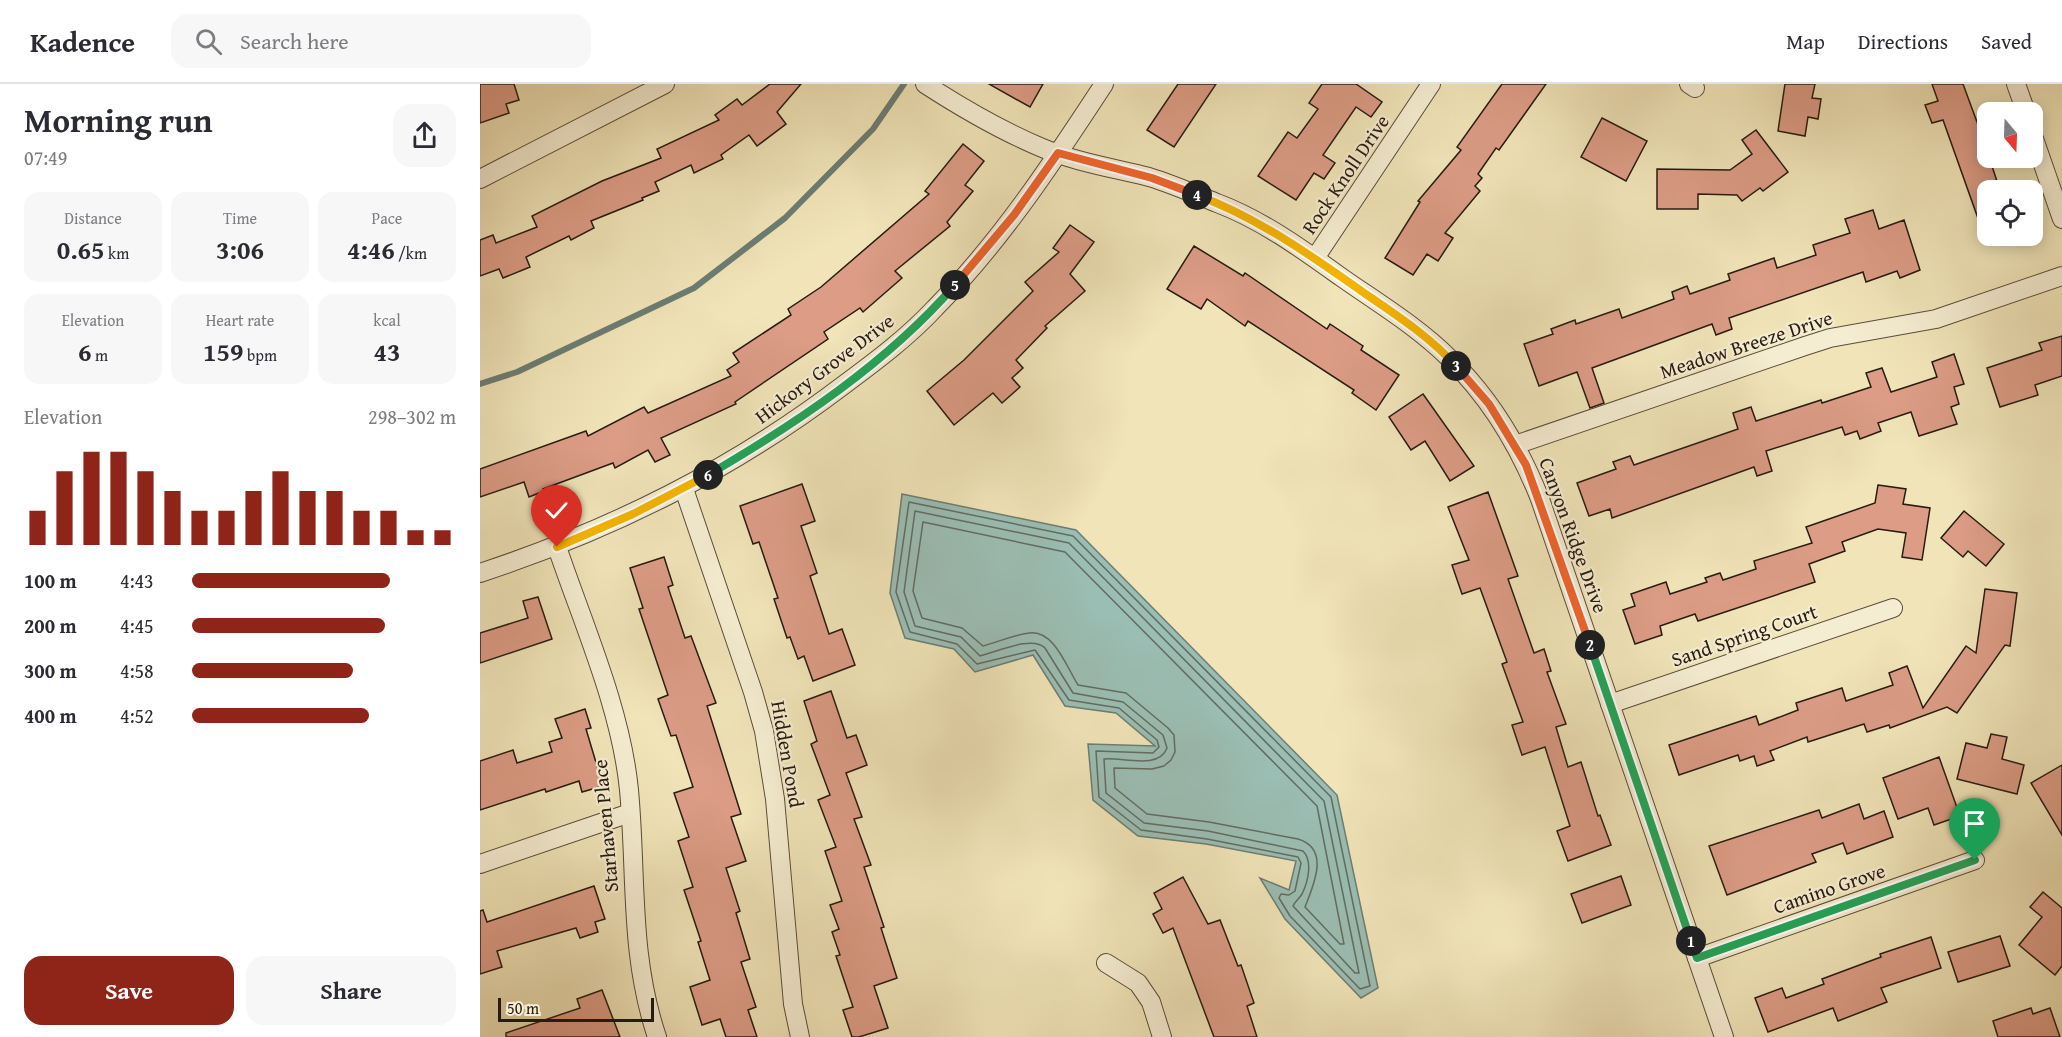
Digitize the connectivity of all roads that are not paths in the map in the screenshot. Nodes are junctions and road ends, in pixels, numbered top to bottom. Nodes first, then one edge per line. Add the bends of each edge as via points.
1 (665, 84) edge
2 (1104, 84) edge
3 (1431, 84) edge
4 (2016, 84) edge
5 (932, 88) edge
6 (2022, 102) edge
7 (1058, 153) junction
8 (2043, 165) edge
9 (480, 179) edge
10 (2062, 219) edge
11 (1315, 258) junction
12 (2062, 276) edge
13 (1515, 445) junction
14 (684, 489) junction
15 (557, 547) junction
16 (480, 573) edge
17 (1893, 608) dead end
18 (1610, 704) junction
19 (630, 813) junction
20 (1975, 860) dead end
21 (480, 864) edge
22 (1697, 958) junction
23 (1107, 963) dead end
24 (657, 1037) edge
25 (800, 1037) edge
26 (1162, 1037) edge
27 (1724, 1037) edge

1 - 9 street
2 - 7 street, Hickory Grove Drive
3 - 11 street, Rock Knoll Drive
4 - 6 street
5 - 7 street, Canyon Ridge Drive via 971,113
7 - 11 street, Canyon Ridge Drive via 1152,178 1220,204 1256,221
7 - 14 street, Hickory Grove Drive via 972,266 903,339 801,417
8 - 10 street
11 - 13 street, Canyon Ridge Drive via 1450,359 1489,404
12 - 13 street, Meadow Breeze Drive via 1936,319 1830,338
13 - 18 street, Canyon Ridge Drive via 1540,499
14 - 15 street, Hickory Grove Drive
14 - 25 street, Hidden Pond via 764,731 775,799 793,1004
15 - 16 street, Hickory Grove Drive
15 - 19 street, Starhaven Place via 609,698 623,756
17 - 18 street, Sand Spring Court
18 - 22 street, Canyon Ridge Drive
19 - 21 street
19 - 24 street, Starhaven Place via 635,935 645,1003
20 - 22 street, Camino Grove
22 - 27 street, Canyon Ridge Drive
23 - 26 street via 1138,983 1151,1002

